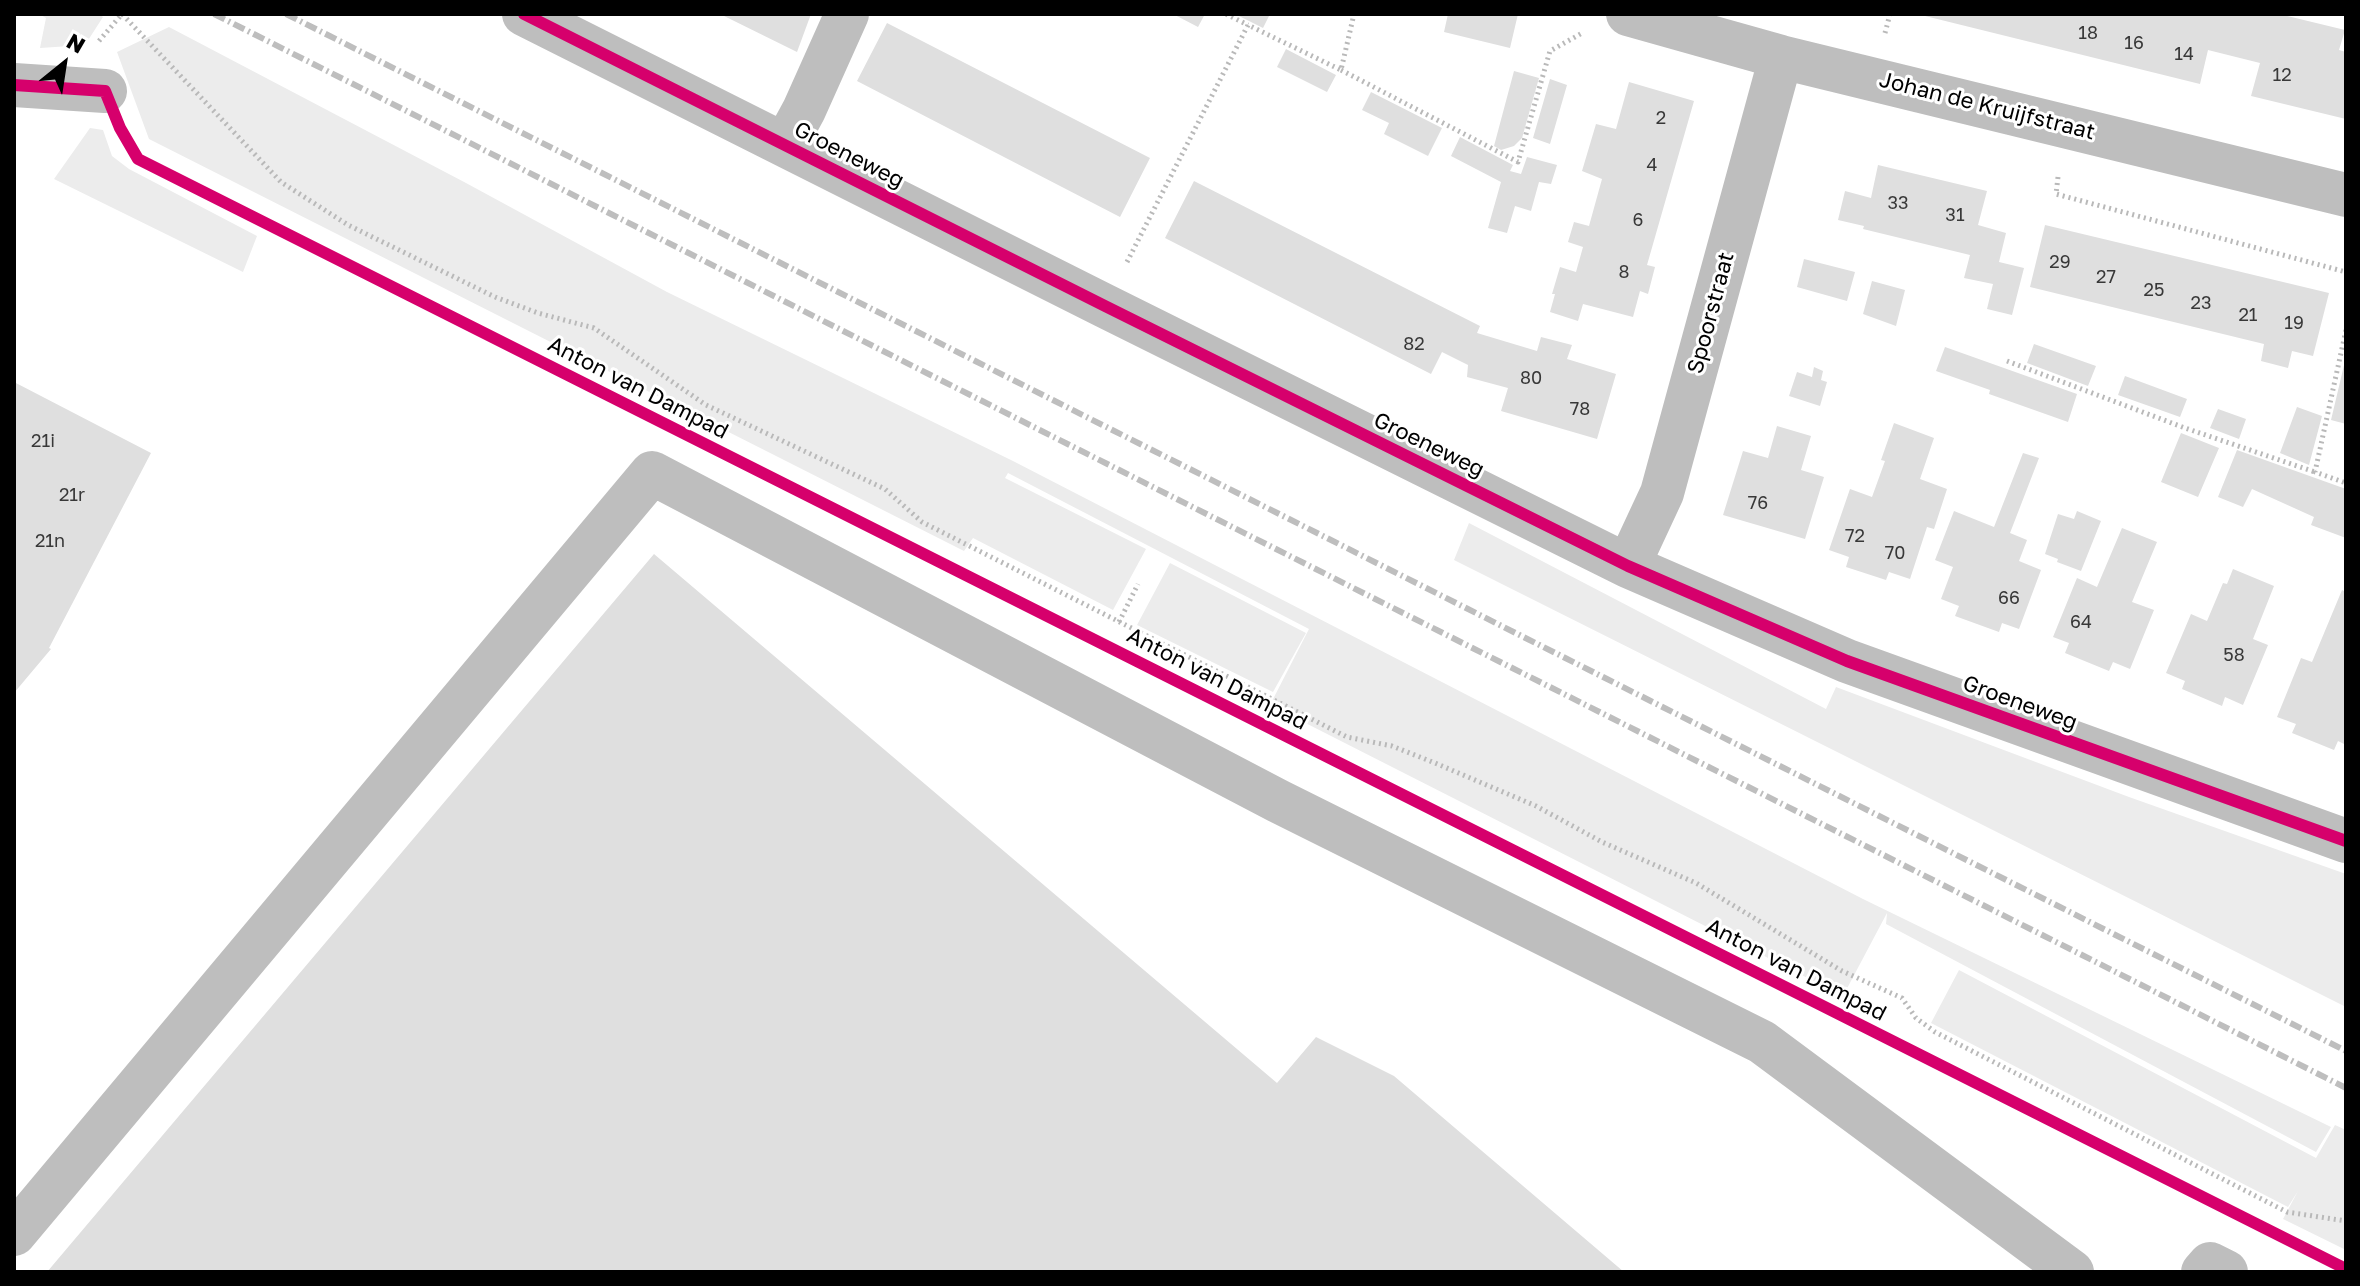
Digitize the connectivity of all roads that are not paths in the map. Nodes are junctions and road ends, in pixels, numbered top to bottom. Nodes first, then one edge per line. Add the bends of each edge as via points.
1 (524, 14) edge
2 (847, 14) edge
3 (1609, 22) edge
4 (1781, 57) junction
5 (14, 85) edge
6 (105, 91) dead end
7 (785, 145) junction
8 (2346, 195) edge
9 (1628, 566) junction
10 (2346, 841) edge
11 (14, 1234) edge
12 (2072, 1272) edge
13 (2203, 1272) edge
14 (2226, 1272) edge

1 - 7 street, Groeneweg
2 - 7 street
3 - 4 street, Johan de Kruijfstraat
4 - 8 street, Johan de Kruijfstraat
4 - 9 street, Spoorstraat via 1662,493
5 - 6 street
7 - 9 street, Groeneweg
9 - 10 street, Groeneweg via 1847,661
11 - 12 street via 652,473 1278,801 1762,1042
13 - 14 street via 2210,1264

